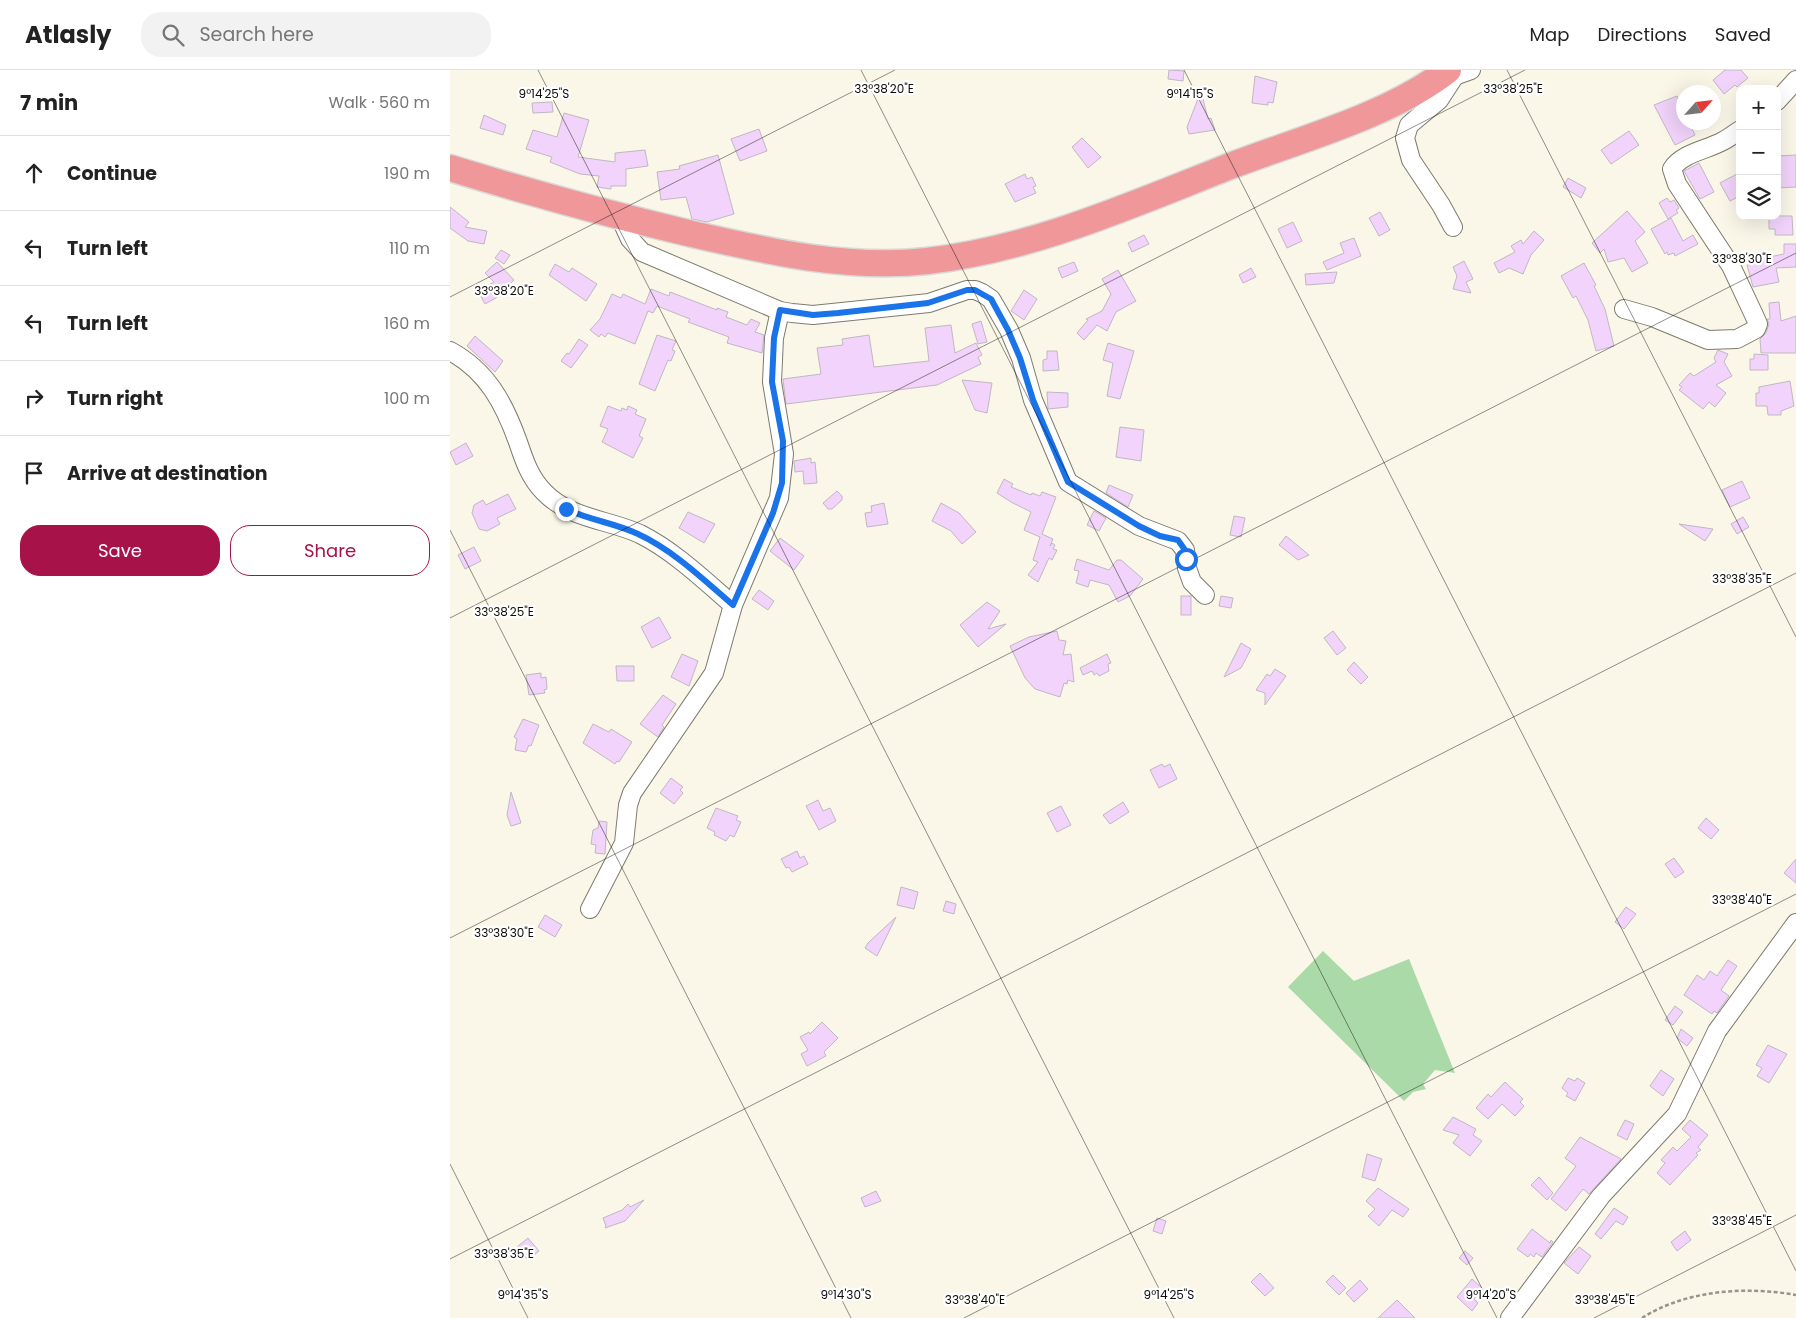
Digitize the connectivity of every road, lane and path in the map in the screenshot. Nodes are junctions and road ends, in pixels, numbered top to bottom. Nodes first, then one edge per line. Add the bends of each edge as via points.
1 (1471, 70) edge
2 (1451, 73) edge
3 (1796, 80) edge
4 (1781, 97) edge
5 (1736, 133) edge
6 (450, 168) edge
7 (620, 217) junction
8 (1452, 227) dead end
9 (1624, 309) dead end
10 (780, 310) junction
11 (450, 351) edge
12 (1205, 594) dead end
13 (733, 605) junction
14 (590, 909) dead end
15 (1796, 923) edge
16 (1796, 1295) edge
17 (1510, 1318) edge
18 (1642, 1318) edge

1 - 2 street
2 - 7 highway via 1342,124 1100,217 1040,238 964,255 898,263 820,259 738,245
2 - 8 street via 1439,100 1409,125 1405,138 1411,160
3 - 4 street
5 - 9 street via 1683,158 1672,169 1677,184 1732,266 1758,324 1756,330 1737,339 1708,340
6 - 7 highway
7 - 10 street via 630,239 642,252
10 - 12 street via 813,315 838,313 928,303 967,290 975,290 991,299 1020,358 1033,400 1068,482 1139,526 1178,540 1185,550 1186,568 1192,582
10 - 13 street via 774,338 772,382 783,441 782,483 773,513
11 - 13 street via 473,365 494,390 530,473 553,501 579,515 650,540
13 - 14 street via 714,673 632,793 624,843
15 - 17 street via 1717,1031 1677,1114 1601,1196
16 - 18 path via 1769,1290 1708,1293 1653,1311

